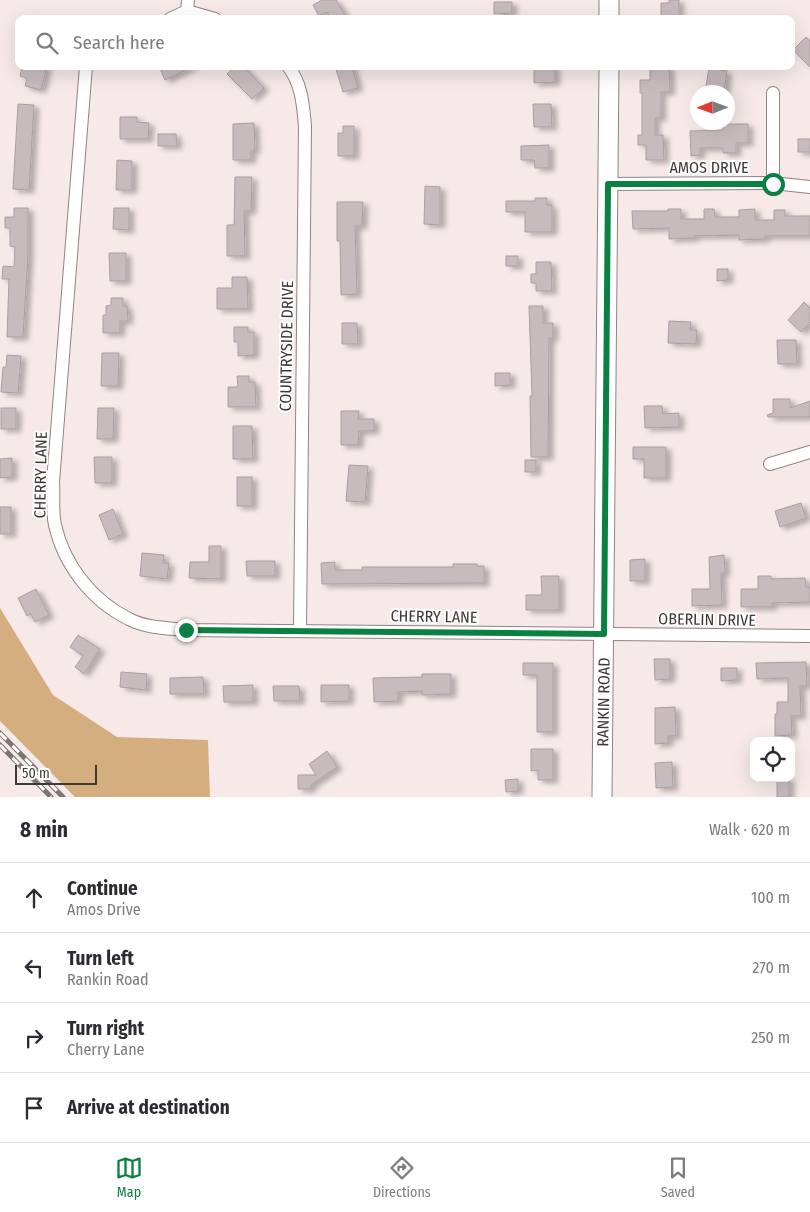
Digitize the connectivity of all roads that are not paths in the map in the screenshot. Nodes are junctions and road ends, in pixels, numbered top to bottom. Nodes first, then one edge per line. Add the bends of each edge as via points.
1 (609, 0) edge
2 (188, 5) edge
3 (175, 15) edge
4 (207, 15) edge
5 (609, 15) edge
6 (86, 70) edge
7 (291, 70) edge
8 (609, 70) edge
9 (773, 93) dead end
10 (608, 184) junction
11 (773, 184) junction
12 (810, 187) edge
13 (810, 452) edge
14 (770, 464) dead end
15 (300, 630) junction
16 (604, 634) junction
17 (810, 636) edge
18 (602, 797) edge

1 - 5 street
2 - 3 street
2 - 4 street
6 - 15 street, CHERRY LANE via 53,482 54,524 62,548 78,578 104,604 130,620 154,627 186,630
7 - 15 street, COUNTRYSIDE DRIVE via 301,93 305,126
8 - 10 street, RANKIN ROAD
9 - 11 street
10 - 11 street, AMOS DRIVE
10 - 16 street, RANKIN ROAD
11 - 12 street, AMOS DRIVE
13 - 14 street
15 - 16 street, CHERRY LANE
16 - 17 street, OBERLIN DRIVE
16 - 18 street, RANKIN ROAD

